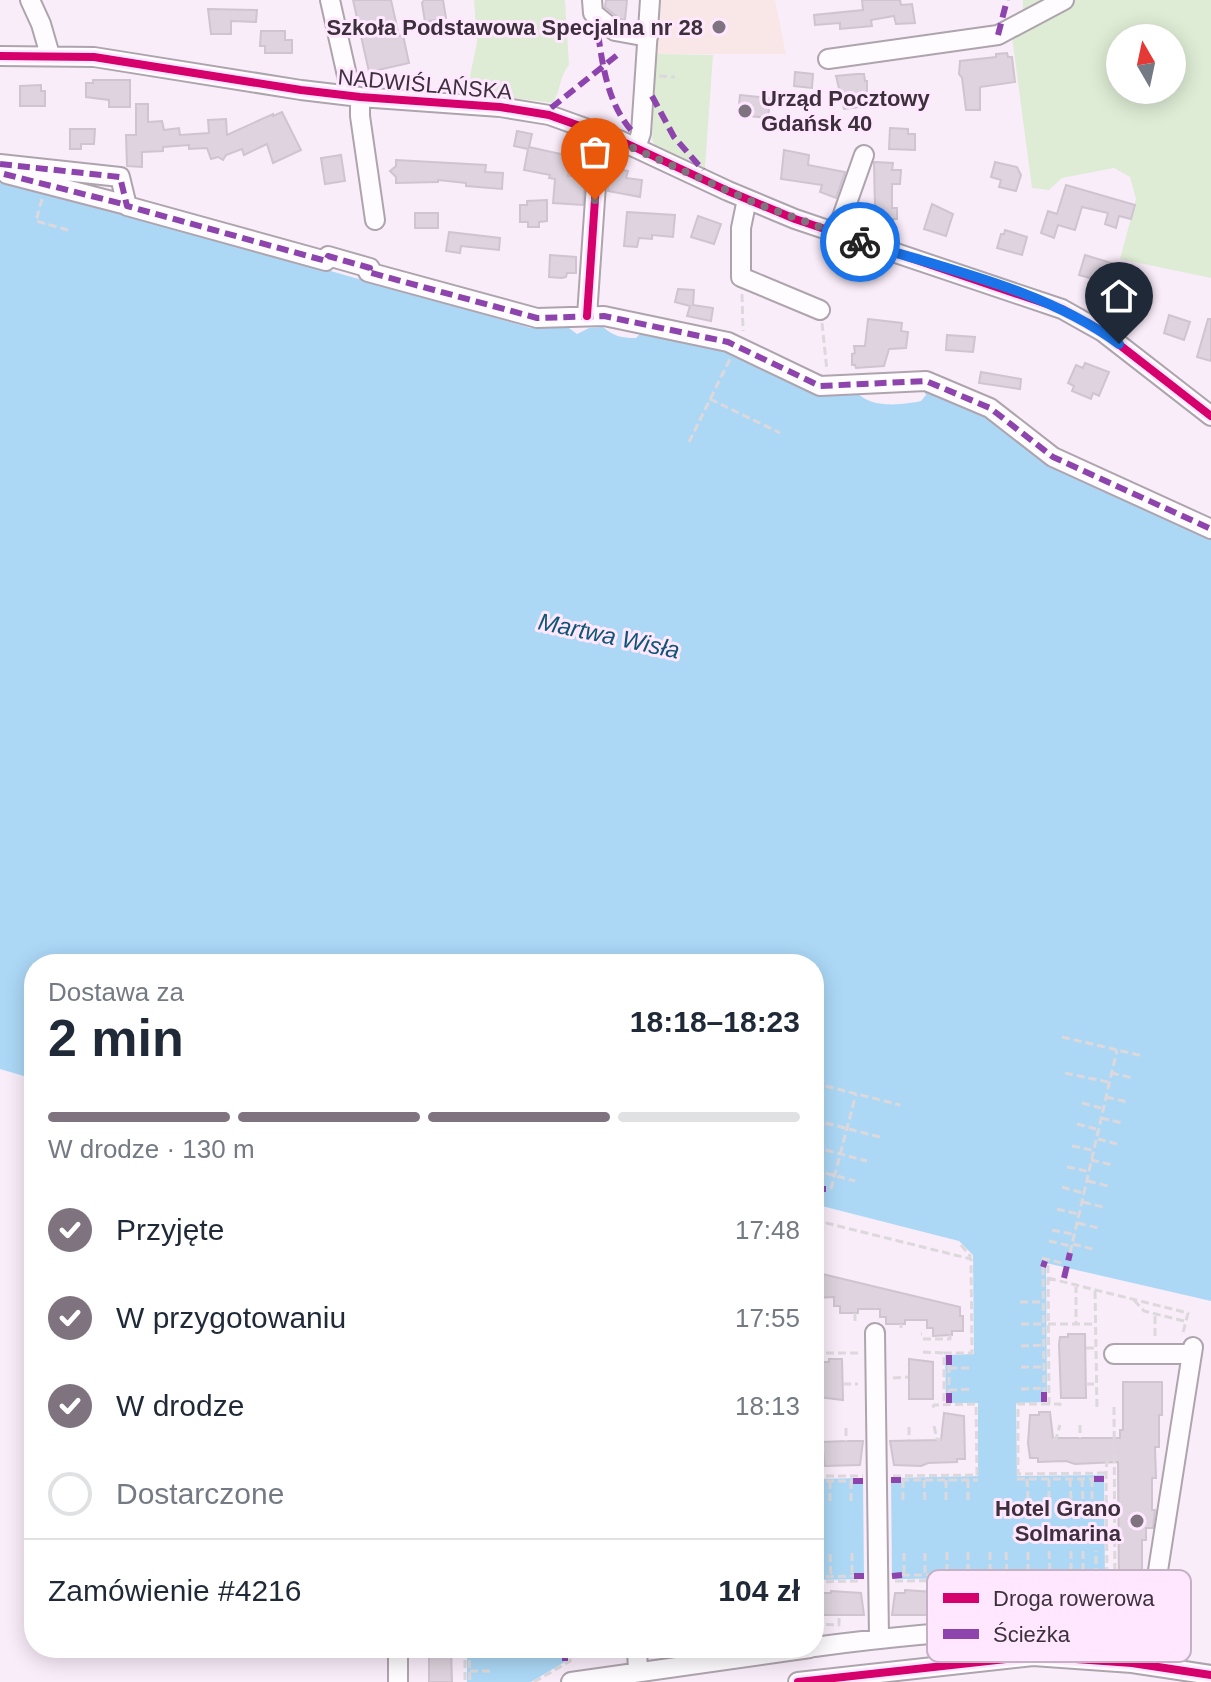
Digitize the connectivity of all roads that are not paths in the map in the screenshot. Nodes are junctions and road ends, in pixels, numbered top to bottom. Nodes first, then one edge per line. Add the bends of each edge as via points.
1 (30, 0) edge
2 (330, 0) edge
3 (592, 0) edge
4 (650, 0) edge
5 (1064, 0) edge
6 (648, 37) junction
7 (50, 55) junction
8 (0, 56) edge
9 (828, 59) dead end
10 (355, 96) junction
11 (602, 134) junction
12 (636, 148) junction
13 (864, 155) dead end
14 (2, 169) edge
15 (747, 199) junction
16 (123, 204) dead end
17 (375, 220) dead end
18 (836, 234) junction
19 (820, 310) road end
20 (587, 316) junction
21 (1211, 416) edge
22 (1211, 529) edge
23 (875, 1333) dead end
24 (1114, 1354) dead end
25 (1158, 1570) edge
26 (927, 1634) edge
27 (879, 1638) junction
28 (824, 1646) edge
29 (398, 1658) edge
30 (637, 1658) edge
31 (740, 1658) edge
32 (1015, 1662) edge
33 (1114, 1662) edge
34 (1146, 1662) edge
35 (1146, 1665) junction
36 (638, 1672) junction
37 (950, 1673) edge
38 (1211, 1675) edge
39 (871, 1677) edge
40 (398, 1682) edge
41 (571, 1682) edge
42 (798, 1682) edge

1 - 7 street
2 - 10 street
3 - 6 street via 593,13 608,27
4 - 6 street
5 - 9 street via 998,35
6 - 12 street
7 - 8 street, NADWIŚLAŃSKA
7 - 10 street, NADWIŚLAŃSKA
10 - 11 street, NADWIŚLAŃSKA via 500,107 549,115
10 - 17 street
11 - 12 street, NADWIŚLAŃSKA
11 - 20 street
12 - 15 street, NADWIŚLAŃSKA
13 - 18 street
14 - 16 street
14 - 20 street via 120,177 127,206 326,261 328,256 537,318
15 - 18 street, NADWIŚLAŃSKA
15 - 19 street via 741,277
18 - 21 street, NADWIŚLAŃSKA via 1075,316 1135,355
20 - 22 street via 736,346 826,387 926,381 990,408 1053,457
23 - 27 street
24 - 25 street via 1192,1351
26 - 27 street
27 - 28 street
29 - 40 street
30 - 36 street
31 - 36 street
32 - 37 street
33 - 35 street
34 - 35 street
35 - 38 street
36 - 41 street
37 - 39 street
39 - 42 street

